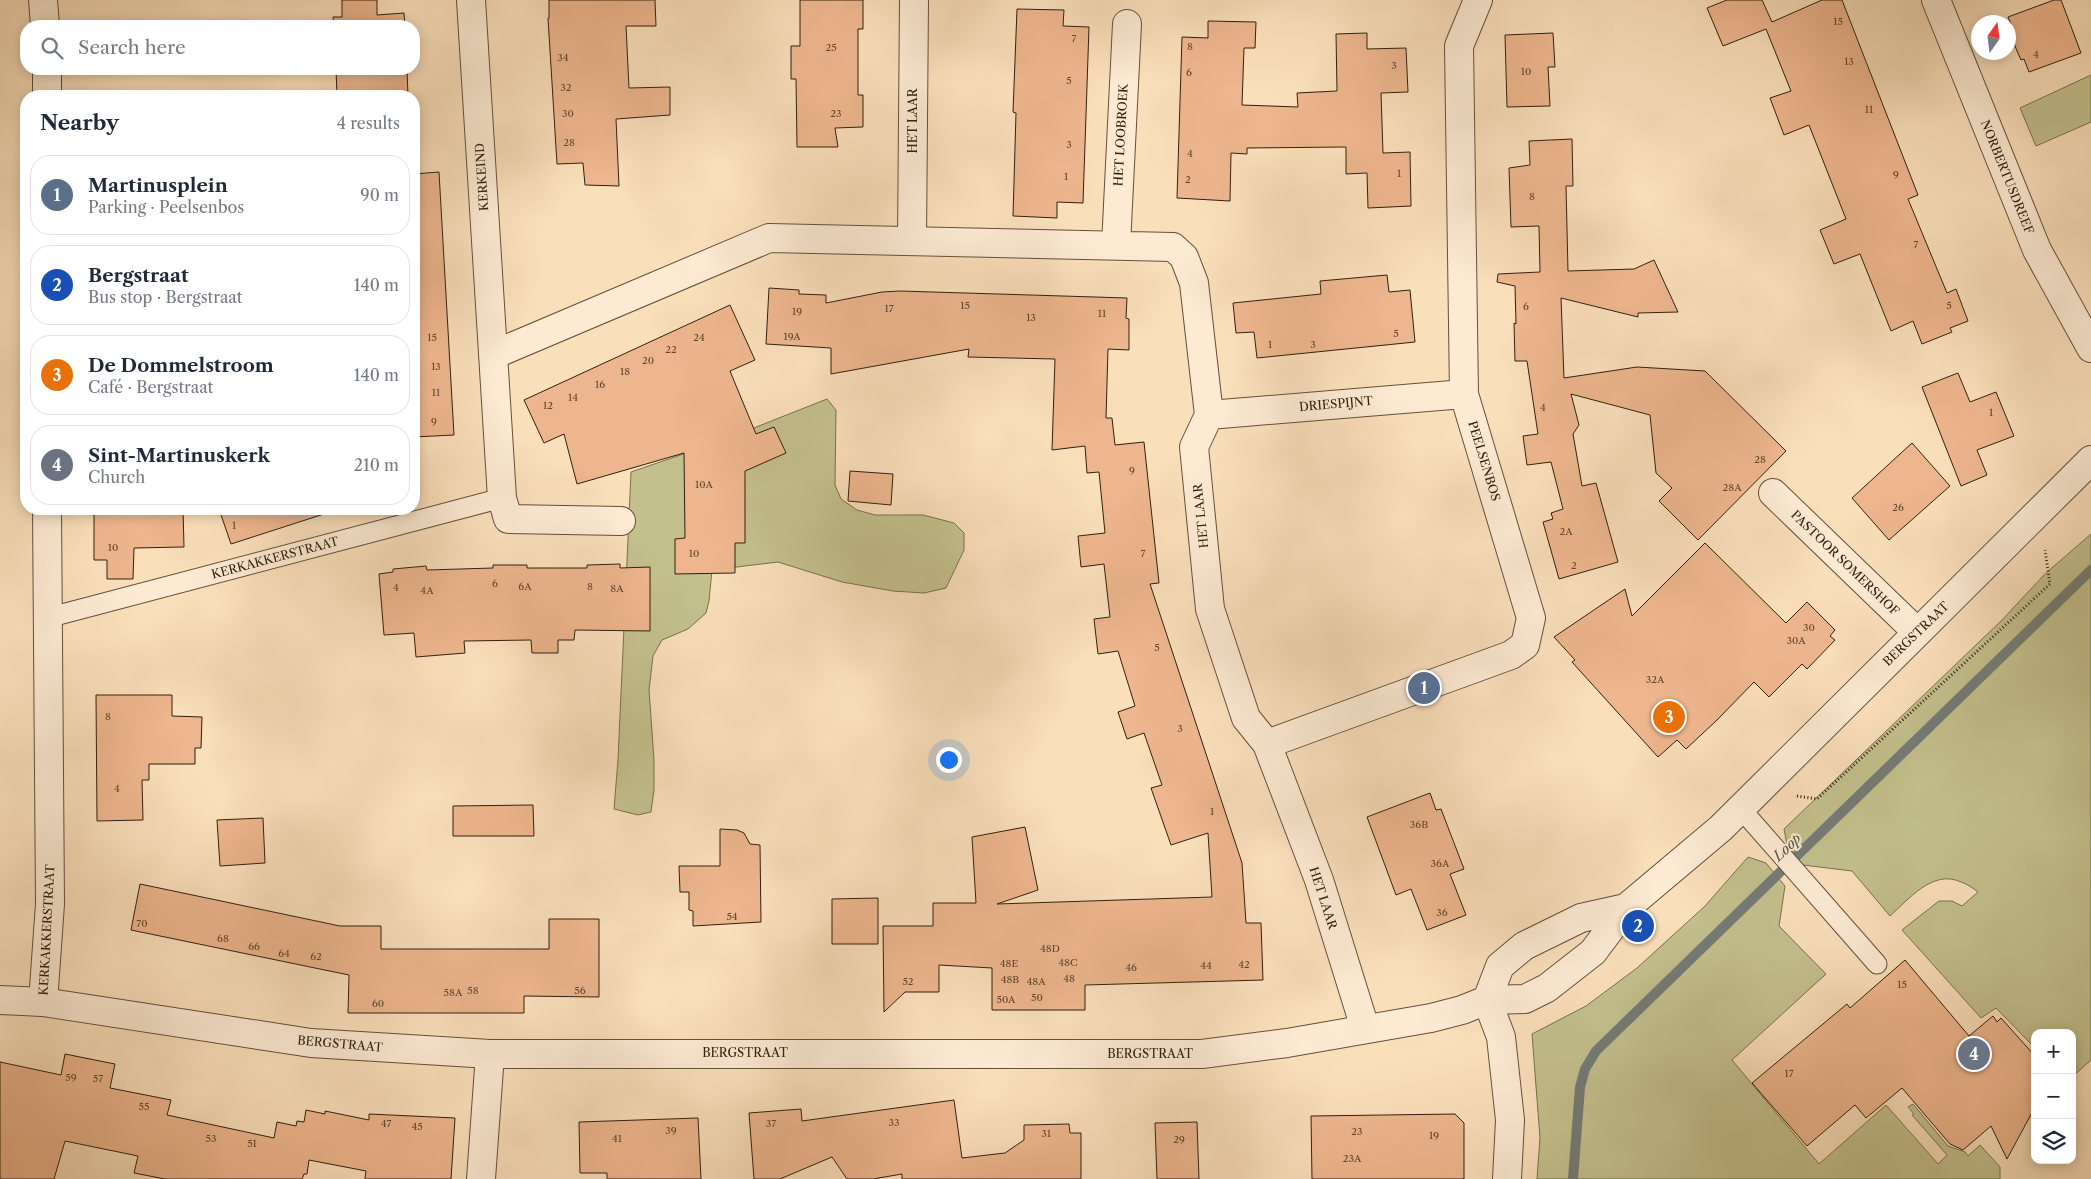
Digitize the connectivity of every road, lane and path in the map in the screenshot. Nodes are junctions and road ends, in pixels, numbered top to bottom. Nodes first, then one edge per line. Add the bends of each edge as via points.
1 (43, 0) edge
2 (471, 0) edge
3 (914, 0) edge
4 (1478, 0) edge
5 (1936, 0) edge
6 (45, 20) edge
7 (1127, 24) dead end
8 (47, 75) edge
9 (47, 90) edge
10 (912, 241) junction
11 (1116, 245) junction
12 (2091, 348) edge
13 (493, 354) junction
14 (1464, 394) junction
15 (1209, 415) junction
16 (2091, 460) edge
17 (1773, 494) dead end
18 (502, 498) junction
19 (47, 515) edge
20 (621, 522) dead end
21 (2045, 544) dead end
22 (47, 618) junction
23 (1917, 632) junction
24 (1267, 744) junction
25 (1793, 796) dead end
26 (1741, 808) junction
27 (1626, 908) junction
28 (1876, 964) dead end
29 (0, 1000) edge
30 (1487, 1000) junction
31 (43, 1002) junction
32 (1366, 1028) junction
33 (490, 1054) junction
34 (481, 1179) edge
35 (1507, 1179) edge

1 - 6 street
2 - 13 street, KERKEIND
3 - 10 street, HET LAAR
4 - 14 street, PEELSENBOS via 1459,46
5 - 12 street, NORBERTUSDREEF via 2037,250
7 - 11 street, HET LOOBROEK
8 - 9 street
10 - 11 street
10 - 13 street via 769,238
11 - 15 street via 1173,248 1184,257 1194,283
13 - 18 street, KERKEIND
14 - 15 street, DRIESPIJNT
14 - 24 street, PEELSENBOS via 1531,618 1525,645 1511,655
15 - 24 street, HET LAAR via 1194,447 1210,609 1246,718
16 - 23 street, BERGSTRAAT
17 - 23 street, PASTOOR SOMERSHOF
18 - 20 street, KERKEIND via 508,519
18 - 22 lane, KERKAKKERSTRAAT
19 - 22 street, KERKAKKERSTRAAT
21 - 25 path via 2050,584 1817,799
22 - 31 street, KERKAKKERSTRAAT via 50,904
23 - 26 street, BERGSTRAAT
24 - 32 street, HET LAAR via 1318,880
26 - 27 street, BERGSTRAAT
26 - 28 lane
27 - 30 street, BERGSTRAAT via 1593,952 1547,988 1526,999
27 - 30 street, BERGSTRAAT via 1581,918 1524,946 1500,966
29 - 31 street, BERGSTRAAT
30 - 32 street, BERGSTRAAT via 1431,1018
30 - 35 street via 1501,1037 1510,1120
31 - 33 street, BERGSTRAAT via 311,1043
32 - 33 street, BERGSTRAAT via 1202,1054
33 - 34 street

